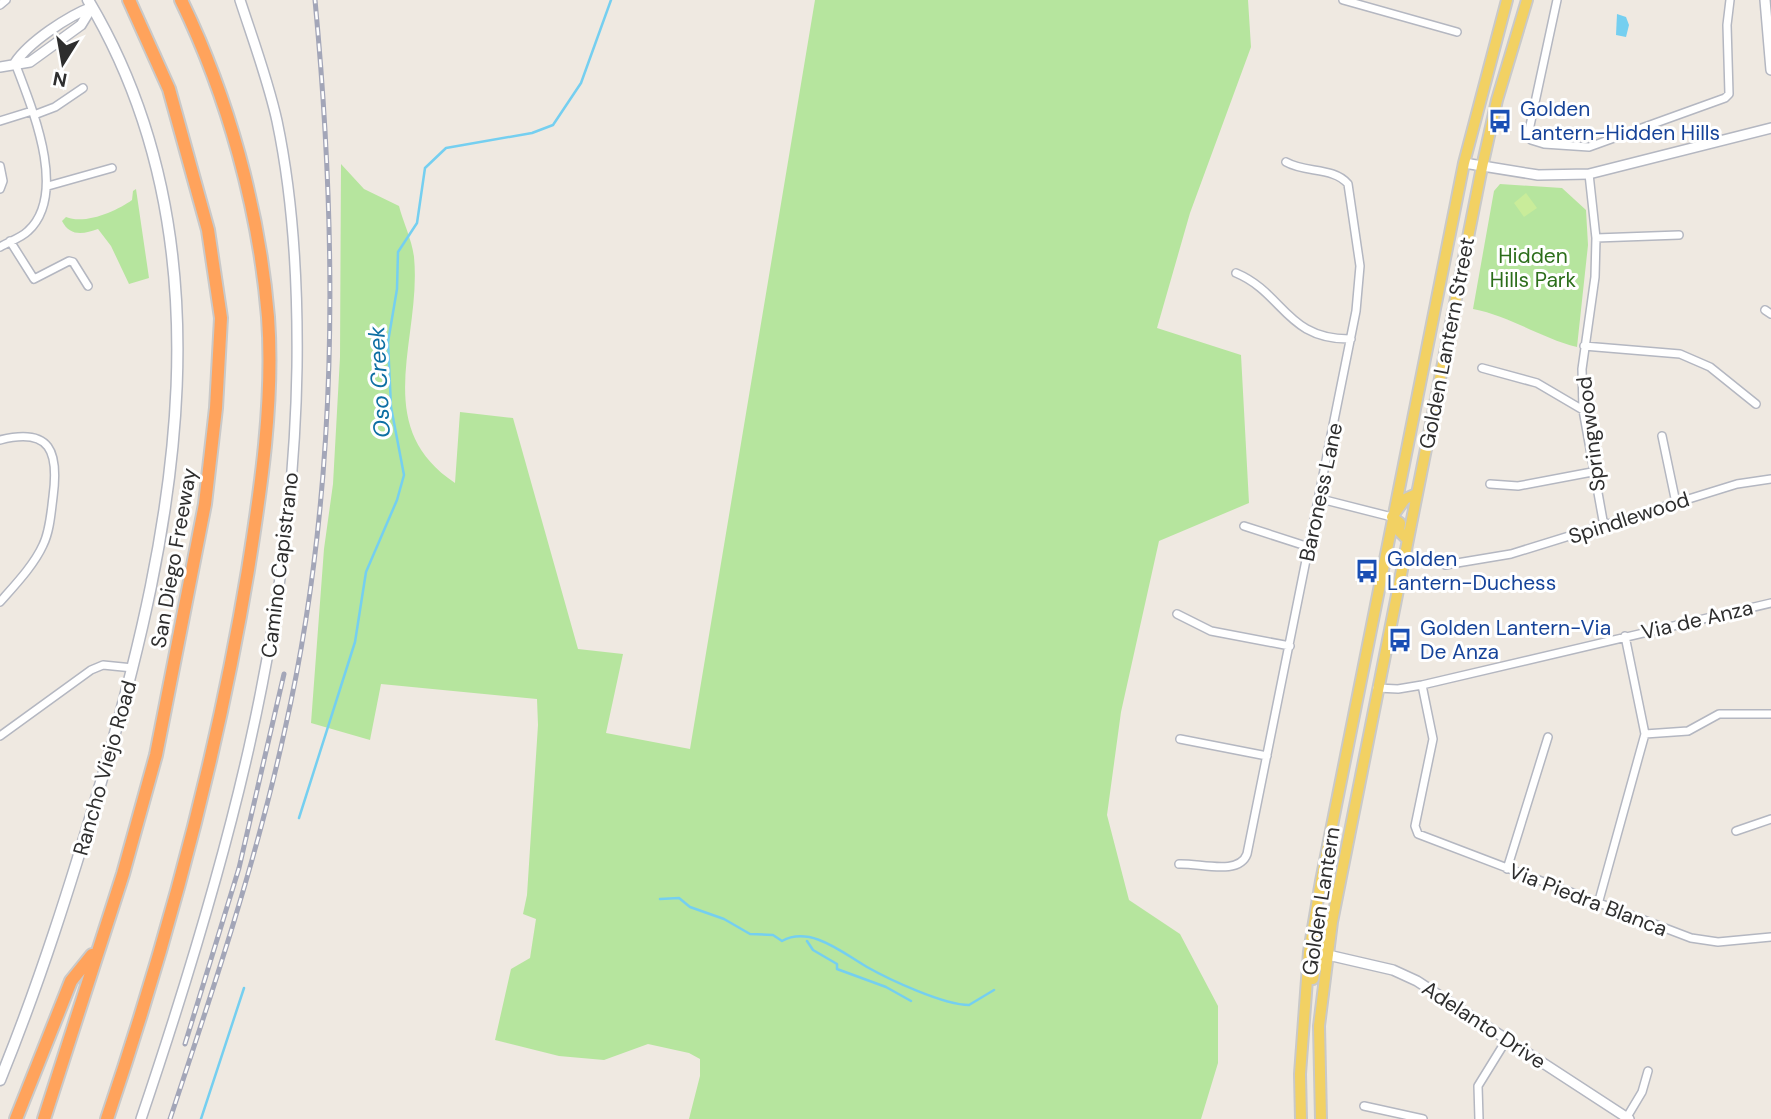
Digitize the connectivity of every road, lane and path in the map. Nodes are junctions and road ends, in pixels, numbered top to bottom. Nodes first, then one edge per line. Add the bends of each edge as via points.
1 (6, 0) edge
2 (129, 0) edge
3 (181, 0) edge
4 (240, 0) edge
5 (1343, 0) edge
6 (1507, 0) edge
7 (1527, 0) edge
8 (1557, 0) edge
9 (1730, 0) edge
10 (1765, 0) edge
11 (90, 4) edge
12 (0, 5) edge
13 (1457, 32) dead end
14 (15, 63) junction
15 (0, 66) edge
16 (1771, 70) edge
17 (83, 88) dead end
18 (33, 113) junction
19 (0, 121) edge
20 (1771, 128) edge
21 (1286, 162) dead end
22 (1464, 163) junction
23 (0, 166) edge
24 (1482, 167) junction
25 (112, 168) dead end
26 (1589, 174) junction
27 (48, 186) junction
28 (0, 189) edge
29 (1679, 235) dead end
30 (1596, 238) junction
31 (10, 241) junction
32 (0, 247) edge
33 (1236, 272) dead end
34 (88, 286) dead end
35 (1351, 339) junction
36 (1584, 346) junction
37 (1482, 368) dead end
38 (1756, 404) dead end
39 (1583, 410) junction
40 (1662, 436) dead end
41 (0, 440) edge
42 (1592, 472) junction
43 (1771, 479) edge
44 (1490, 484) dead end
45 (1416, 494) junction
46 (1321, 499) junction
47 (1676, 503) junction
48 (1392, 517) junction
49 (1244, 526) dead end
50 (1604, 526) junction
51 (1407, 539) junction
52 (1309, 547) junction
53 (1446, 565) dead end
54 (0, 602) edge
55 (1771, 603) edge
56 (1177, 614) dead end
57 (1625, 636) junction
58 (1290, 646) junction
59 (133, 668) junction
60 (1363, 669) junction
61 (1422, 685) junction
62 (1360, 686) joint
63 (1377, 688) junction
64 (1357, 709) junction
65 (1771, 714) edge
66 (1645, 734) junction
67 (0, 736) edge
68 (1548, 737) dead end
69 (1180, 739) dead end
70 (1268, 756) junction
71 (1771, 819) edge
72 (1736, 831) dead end
73 (1179, 864) dead end
74 (1507, 869) junction
75 (1321, 881) junction
76 (1598, 904) junction
77 (1771, 937) edge
78 (99, 946) junction
79 (1328, 955) junction
80 (1304, 1026) junction
81 (1507, 1039) junction
82 (1648, 1071) dead end
83 (0, 1080) edge
84 (1364, 1106) dead end
85 (1628, 1118) edge
86 (16, 1119) edge
87 (44, 1119) edge
88 (107, 1119) edge
89 (141, 1119) edge
90 (1301, 1119) edge
91 (1321, 1119) edge
92 (1423, 1119) edge
93 (1479, 1119) edge

1 - 12 street
2 - 78 highway, San Diego Freeway via 169,89 208,230 221,318 205,503 169,702
3 - 88 highway via 222,102 254,220 268,317 267,415 257,514 220,723 179,891
4 - 89 street, Camino Capistrano via 276,120 289,195 297,306 293,466 276,612 243,785 188,980
5 - 13 street
6 - 22 main road, Golden Lantern Street
7 - 24 main road, Golden Lantern Street
8 - 9 street via 1528,135 1544,145 1589,147 1729,94
10 - 16 street
11 - 14 street via 81,25 30,62
11 - 59 main road, Rancho Viejo Road via 117,59 157,166 176,280 178,377 171,467
14 - 15 street
14 - 18 street
17 - 18 street via 55,107
18 - 19 street
18 - 27 street
20 - 26 street
21 - 35 street, Baroness Lane via 1337,175 1350,190 1360,275
22 - 24 street
22 - 48 main road, Golden Lantern Street
23 - 28 street
24 - 26 street
24 - 45 main road, Golden Lantern Street
25 - 27 street
26 - 30 street, Springwood
27 - 31 street via 43,208 28,231
29 - 30 street
30 - 36 street, Springwood
31 - 32 street
31 - 34 street via 34,279 69,261
33 - 35 street via 1262,287 1287,317 1303,328 1333,340
35 - 46 street, Baroness Lane
36 - 38 street via 1680,354 1710,368
36 - 39 street, Springwood
37 - 39 street via 1536,383
39 - 42 street, Springwood
40 - 47 street
41 - 54 street via 29,436 42,440 54,453 56,465 43,545
42 - 44 street via 1518,486
42 - 50 street, Springwood
43 - 47 street, Spindlewood
45 - 48 main road via 1405,499
45 - 51 main road, Golden Lantern Street
46 - 48 street
46 - 52 street, Baroness Lane
47 - 50 street, Spindlewood
48 - 51 main road
48 - 60 main road, Golden Lantern Street
49 - 52 street
50 - 53 street, Spindlewood via 1511,554
51 - 63 main road, Golden Lantern Street
52 - 58 street, Baroness Lane
55 - 57 street, Via de Anza
56 - 58 street via 1211,631
57 - 61 street, Via de Anza
57 - 66 street
58 - 70 street, Baroness Lane
59 - 67 street via 103,665 91,670
59 - 83 main road, Rancho Viejo Road via 77,868
60 - 62 main road, Golden Lantern Street
60 - 63 main road
61 - 63 street, Via de Anza
61 - 74 street, Via Piedra Blanca via 1433,739 1415,826 1425,839
62 - 64 main road, Golden Lantern
63 - 64 main road via 1365,706
63 - 79 main road, Golden Lantern
64 - 75 main road, Golden Lantern
65 - 66 street via 1718,714 1688,731
66 - 76 street
68 - 74 street
69 - 70 street
70 - 73 street, Baroness Lane via 1243,863 1234,867
71 - 72 street
74 - 76 street, Via Piedra Blanca
75 - 79 main road via 1325,902 1320,948
75 - 80 main road, Golden Lantern via 1309,952
76 - 77 street, Via Piedra Blanca via 1691,939 1718,943
78 - 86 highway via 71,981
78 - 87 highway, San Diego Freeway
79 - 80 main road via 1315,968
79 - 81 street, Adelanto Drive via 1405,975
79 - 91 main road, Golden Lantern via 1319,1035
80 - 90 main road, Golden Lantern
81 - 85 street, Adelanto Drive
81 - 93 street via 1478,1086
82 - 85 street
84 - 92 street

